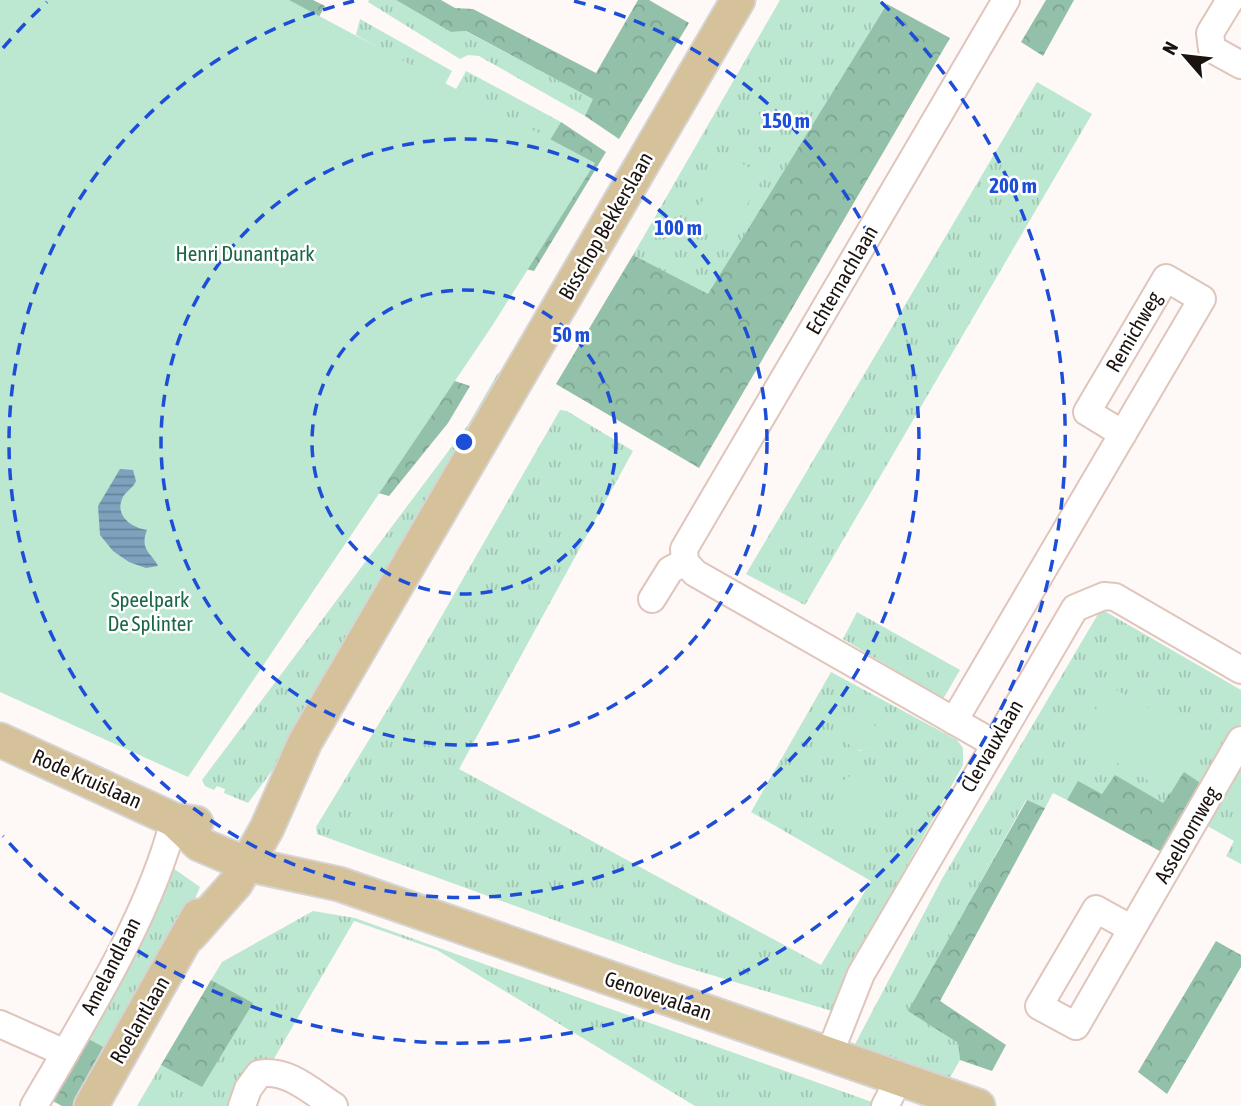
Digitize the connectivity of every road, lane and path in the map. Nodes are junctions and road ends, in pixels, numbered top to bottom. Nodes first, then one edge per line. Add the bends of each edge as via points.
1 (738, 0) edge
2 (1006, 0) edge
3 (1230, 0) edge
4 (1241, 65) edge
5 (1123, 434) junction
6 (685, 562) junction
7 (652, 598) dead end
8 (1241, 670) edge
9 (954, 721) junction
10 (0, 740) edge
11 (1241, 740) edge
12 (993, 743) junction
13 (174, 820) junction
14 (242, 850) junction
15 (1132, 929) dead end
16 (0, 1024) edge
17 (65, 1053) junction
18 (829, 1055) junction
19 (892, 1093) edge
20 (34, 1106) edge
21 (91, 1106) edge
22 (242, 1106) edge
23 (334, 1106) edge
24 (978, 1106) edge

1 - 14 main road, Bisschop Bekkerslaan
2 - 6 street, Echternachlaan via 684,549
3 - 4 street via 1210,33 1212,49
5 - 5 street, Remichweg via 1202,299 1166,278 1087,412
5 - 9 street, Remichweg
6 - 7 street, Echternachlaan via 670,570
6 - 9 street via 695,573
8 - 12 street, Clervauxlaan via 1130,604 1104,596 1075,608
9 - 12 street
10 - 13 main road, Rode Kruislaan
11 - 15 street, Asselbornweg
12 - 18 street, Clervauxlaan via 861,974
13 - 14 main road, Rode Kruislaan via 209,826
13 - 17 street, Amelandlaan via 168,845 112,971
14 - 18 main road, Genovevalaan
14 - 21 main road, Roelantlaan
16 - 17 street
17 - 20 street, Amelandlaan
18 - 19 main road, Genovevalaan
19 - 24 main road, Genovevalaan
22 - 23 street via 259,1074 272,1071

